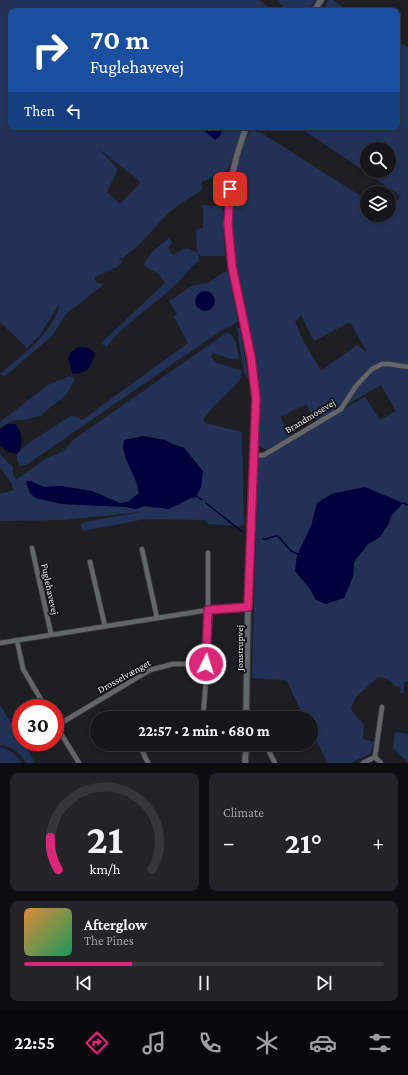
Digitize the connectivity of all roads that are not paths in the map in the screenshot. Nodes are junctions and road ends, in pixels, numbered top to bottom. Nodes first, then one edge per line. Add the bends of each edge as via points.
1 (245, 130) edge
2 (408, 367) edge
3 (254, 456) junction
4 (32, 548) dead end
5 (142, 549) dead end
6 (208, 554) dead end
7 (90, 562) dead end
8 (248, 607) junction
9 (208, 610) junction
10 (157, 618) junction
11 (105, 626) junction
12 (51, 634) junction
13 (17, 640) junction
14 (0, 643) edge
15 (206, 664) junction
16 (41, 699) edge
17 (382, 707) dead end
18 (203, 711) edge
19 (246, 711) edge
20 (64, 720) edge
21 (64, 739) edge
22 (142, 751) edge
23 (246, 751) edge
24 (269, 751) edge
25 (375, 757) junction
26 (78, 763) edge
27 (148, 763) edge
28 (245, 763) edge
29 (275, 763) edge
30 (363, 763) edge
31 (380, 763) edge

1 - 3 street, Jonstrupvej via 232,176 228,224 232,266 254,373
2 - 3 street, Brandmosevej via 382,364 372,369 356,386 341,409 264,455
3 - 8 street, Jonstrupvej
4 - 12 street, Fuglehavevej
5 - 10 street
6 - 9 street
7 - 11 street
8 - 9 street
8 - 19 street, Jonstrupvej
9 - 10 street
9 - 15 street
10 - 11 street
11 - 12 street
12 - 13 street
13 - 14 street
13 - 16 street via 23,669
15 - 18 street
15 - 20 street, Drosselvænget via 173,664 150,670
17 - 25 street
21 - 26 street
22 - 27 street
23 - 28 street
24 - 29 street
25 - 30 street
25 - 31 street

